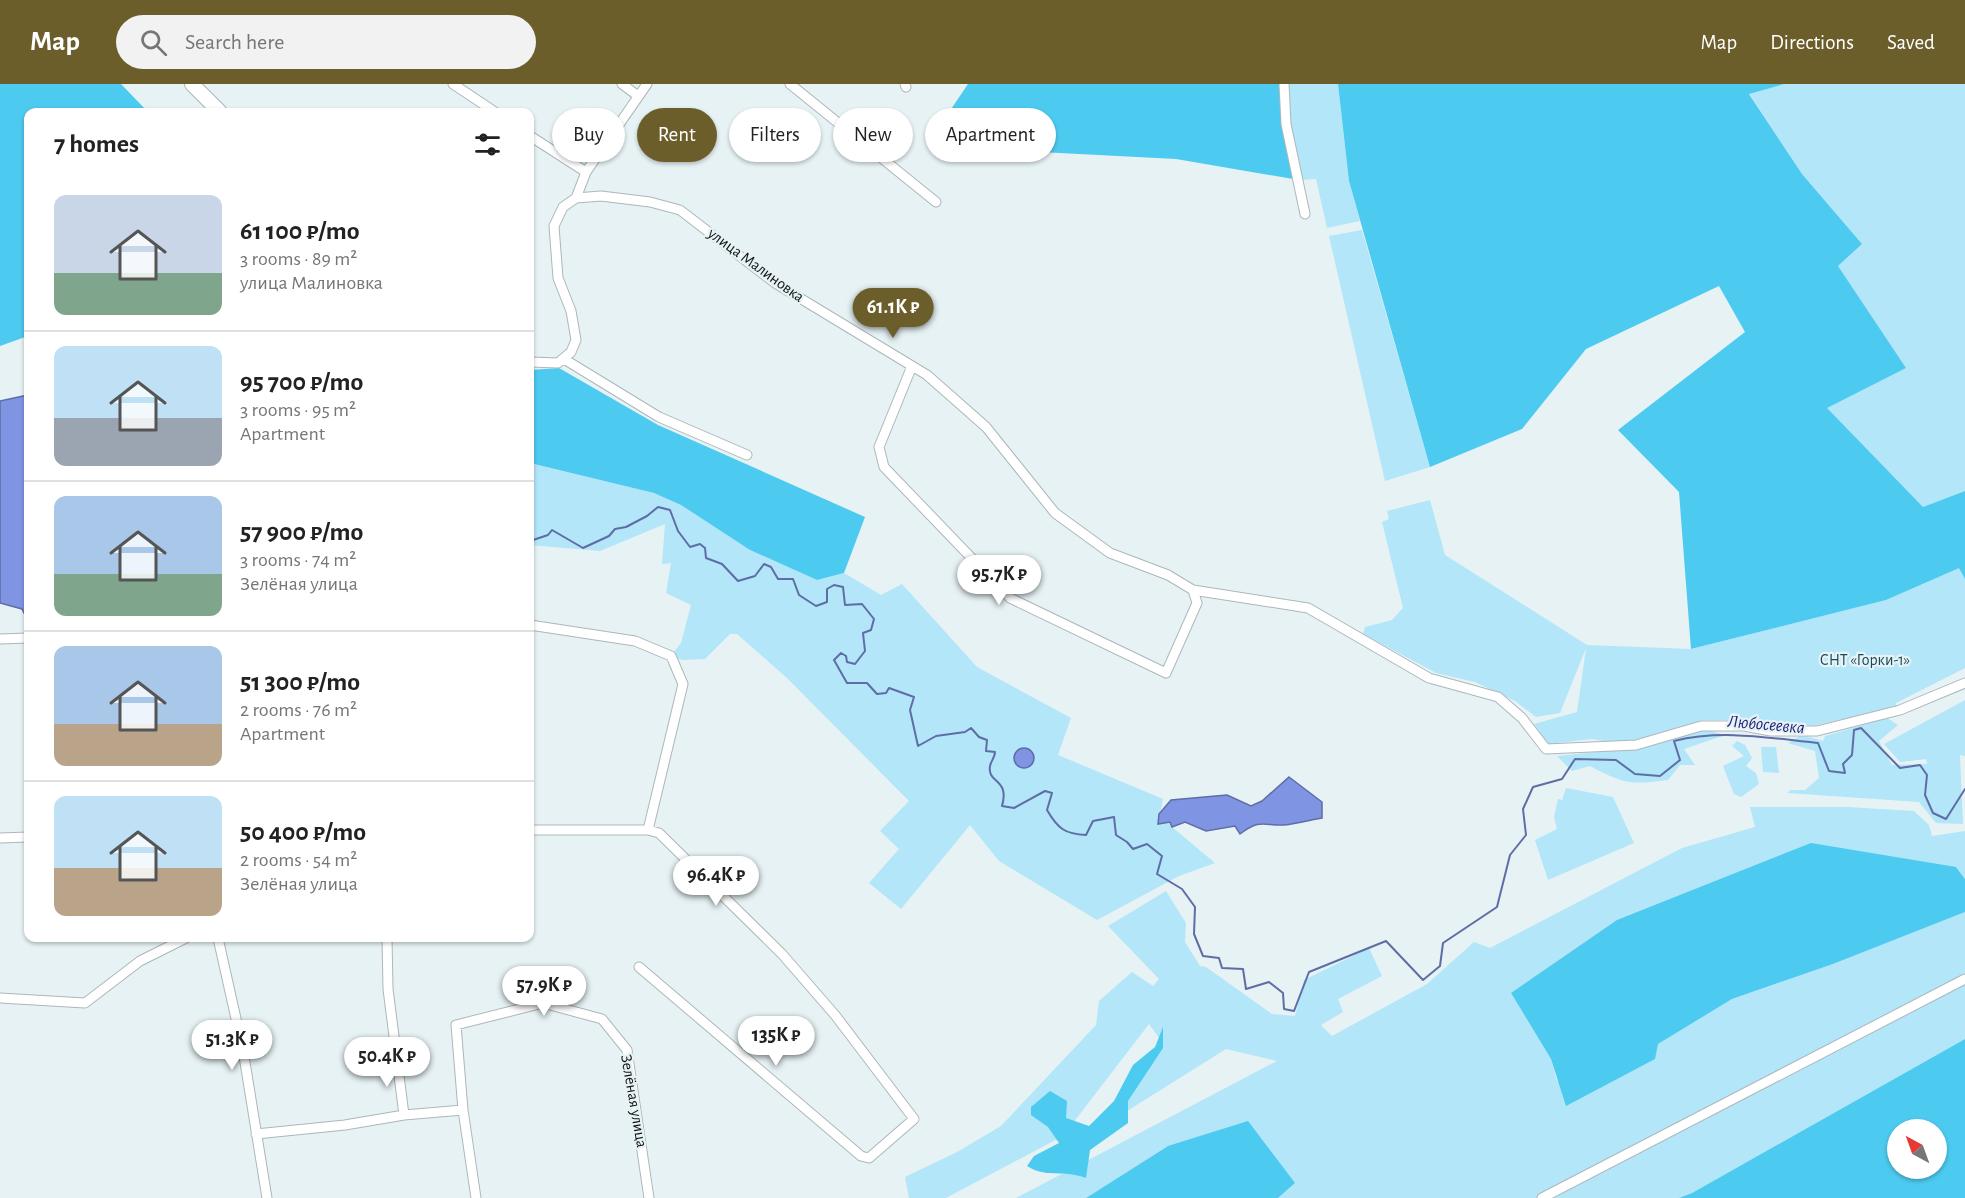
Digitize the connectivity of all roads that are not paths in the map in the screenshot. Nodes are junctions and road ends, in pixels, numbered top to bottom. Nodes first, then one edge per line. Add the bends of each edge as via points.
1 (192, 84) edge
2 (453, 84) edge
3 (622, 84) edge
4 (648, 84) edge
5 (790, 84) edge
6 (1284, 84) edge
7 (638, 96) junction
8 (216, 108) edge
9 (489, 108) edge
10 (534, 139) edge
11 (586, 172) junction
12 (576, 198) junction
13 (936, 201) dead end
14 (1305, 214) dead end
15 (564, 359) junction
16 (534, 362) edge
17 (912, 366) junction
18 (747, 454) dead end
19 (1193, 590) junction
20 (534, 626) edge
21 (24, 638) edge
22 (0, 639) edge
23 (1965, 683) edge
24 (534, 830) edge
25 (648, 830) junction
26 (24, 837) edge
27 (0, 838) edge
28 (178, 942) edge
29 (219, 942) edge
30 (387, 942) edge
31 (639, 967) dead end
32 (1965, 979) edge
33 (0, 998) edge
34 (463, 1110) junction
35 (404, 1115) junction
36 (256, 1134) junction
37 (267, 1198) edge
38 (476, 1198) edge
39 (649, 1198) edge
40 (1542, 1198) edge

1 - 8 street
2 - 9 street
3 - 7 street
4 - 7 street
5 - 13 street
6 - 14 street via 1286,124
7 - 11 street
10 - 11 street
11 - 12 street
12 - 15 street via 563,207 554,226 558,278 571,311 576,340
12 - 17 street, улица Малиновка via 601,196 680,210 775,283
15 - 16 street via 558,363
15 - 18 street via 659,417
17 - 19 street, улица Малиновка via 986,427 1054,513 1110,553 1167,575
17 - 19 street via 879,447 884,466 1010,598 1166,673 1197,603
19 - 23 street via 1308,608 1430,678 1498,697 1522,718 1546,749 1636,745 1701,726 1817,731 1900,710
20 - 25 street via 635,641 671,656 683,684
21 - 22 street
24 - 25 street
25 - 31 street via 659,832 782,954 835,1014 914,1119 869,1158 861,1156
26 - 27 street
28 - 33 street via 140,961 85,1003
29 - 36 street via 243,1050
30 - 35 street via 388,988
32 - 40 street
34 - 35 street
34 - 38 street
34 - 39 street, Зелёная улица via 456,1025 543,1003 602,1019 627,1050
35 - 36 street
36 - 37 street

